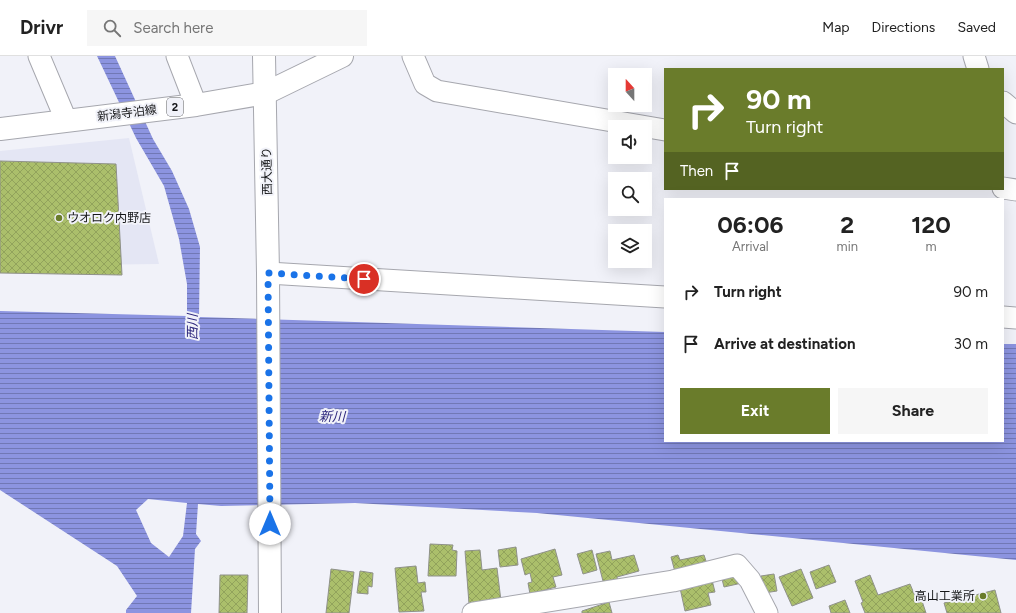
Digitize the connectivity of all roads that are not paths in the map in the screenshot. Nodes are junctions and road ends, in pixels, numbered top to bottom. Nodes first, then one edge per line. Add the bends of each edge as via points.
1 (39, 56) edge
2 (177, 56) edge
3 (264, 56) edge
4 (342, 56) edge
5 (413, 56) edge
6 (974, 56) edge
7 (978, 68) edge
8 (266, 93) junction
9 (1004, 103) edge
10 (196, 105) junction
11 (1016, 113) edge
12 (66, 120) junction
13 (0, 129) edge
14 (664, 130) edge
15 (1004, 188) edge
16 (1016, 190) edge
17 (269, 280) junction
18 (664, 297) edge
19 (1004, 317) edge
20 (1016, 318) edge
21 (270, 613) edge
22 (473, 613) edge
23 (766, 613) edge

1 - 12 street
2 - 10 street
3 - 8 street, 西大通り
4 - 8 street, 新潟寺泊線 / 2
5 - 14 street via 425,84 437,91
6 - 7 street
8 - 10 street, 新潟寺泊線 / 2
8 - 17 street, 西大通り
9 - 11 street
10 - 12 street, 新潟寺泊線 / 2
12 - 13 street, 新潟寺泊線 / 2
15 - 16 street
17 - 18 street
17 - 21 street, 西大通り
19 - 20 street
22 - 23 street via 673,581 737,565 750,580

